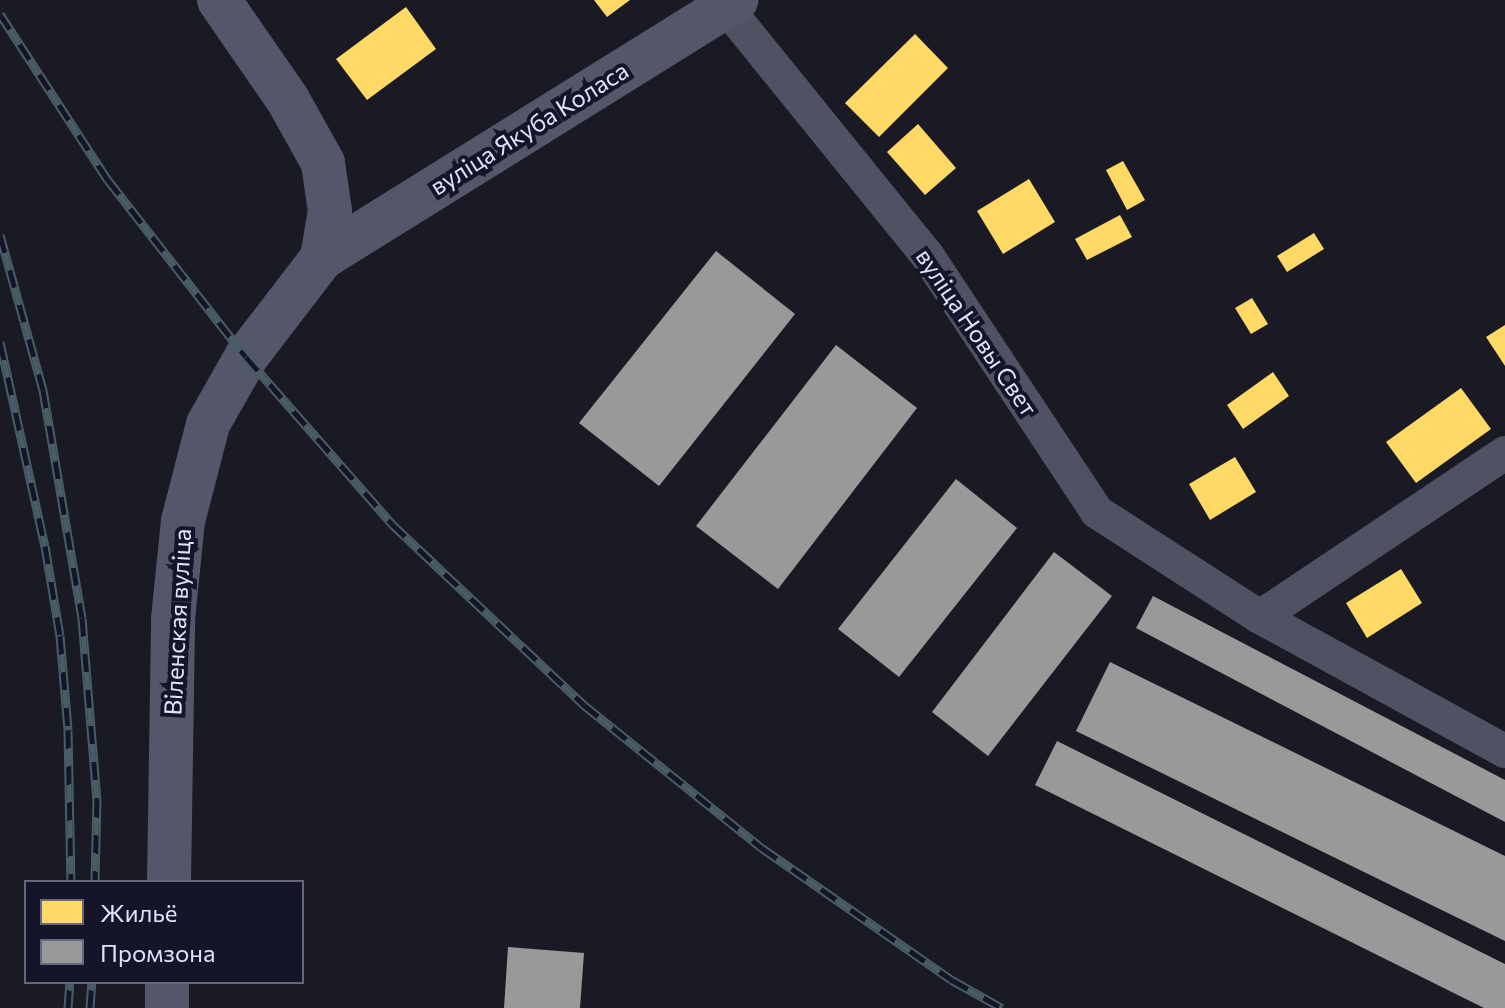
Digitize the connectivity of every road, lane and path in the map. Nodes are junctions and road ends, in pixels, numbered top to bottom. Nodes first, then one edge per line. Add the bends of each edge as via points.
1 (219, 0) edge
2 (731, 4) edge
3 (322, 258) junction
4 (1505, 453) edge
5 (1260, 617) junction
6 (1505, 751) edge
7 (169, 880) edge
8 (167, 984) edge
9 (167, 1008) edge

1 - 3 main road via 288,100 323,163 330,211
2 - 3 main road, вуліца Якуба Коласа
2 - 5 street, вуліца Новы Свет via 927,255 1097,512
3 - 7 main road, Віленская вуліца via 246,357 208,424 183,521 173,619
4 - 5 street
5 - 6 street, вуліца Новы Свет
8 - 9 main road

